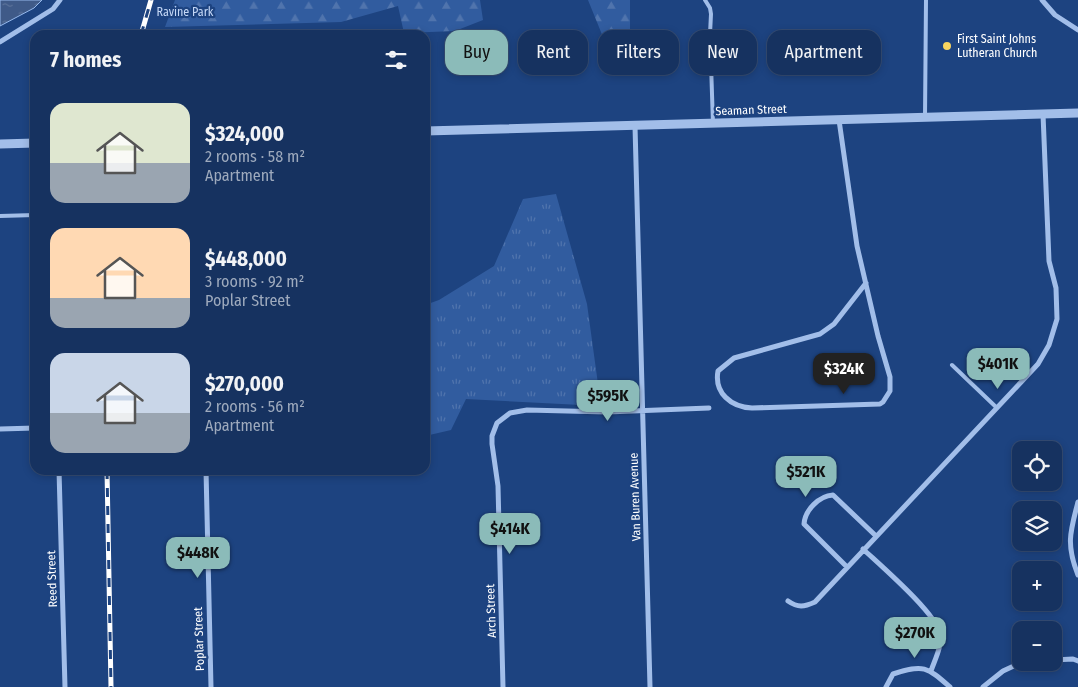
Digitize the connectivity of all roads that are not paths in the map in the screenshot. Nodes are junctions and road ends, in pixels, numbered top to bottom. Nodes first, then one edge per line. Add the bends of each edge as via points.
1 (60, 0) edge
2 (705, 0) edge
3 (926, 0) edge
4 (1042, 0) edge
5 (1078, 30) edge
6 (0, 42) edge
7 (1078, 113) edge
8 (1043, 114) junction
9 (925, 117) junction
10 (838, 120) junction
11 (713, 124) junction
12 (635, 126) junction
13 (430, 131) edge
14 (30, 143) edge
15 (0, 144) edge
16 (30, 215) edge
17 (0, 216) edge
18 (866, 283) junction
19 (952, 365) dead end
20 (996, 407) junction
21 (709, 408) dead end
22 (642, 410) junction
23 (30, 428) edge
24 (0, 430) edge
25 (59, 475) edge
26 (206, 475) edge
27 (1078, 502) edge
28 (876, 536) junction
29 (863, 550) junction
30 (847, 567) junction
31 (1078, 575) edge
32 (788, 601) dead end
33 (1062, 660) edge
34 (1078, 661) edge
35 (1012, 667) edge
36 (931, 671) junction
37 (65, 687) edge
38 (211, 687) edge
39 (503, 687) edge
40 (650, 687) edge
41 (886, 687) edge
42 (950, 687) edge
43 (983, 687) edge

1 - 6 street via 53,9
2 - 11 lane via 710,8
3 - 9 lane
4 - 5 street via 1055,15
7 - 8 street, Seaman Street
8 - 9 street, Seaman Street
8 - 20 street via 1049,261 1056,288 1057,318 1050,345 1038,364
9 - 10 street, Seaman Street
10 - 11 street, Seaman Street
10 - 18 street
11 - 12 street, Seaman Street
12 - 13 street, Seaman Street
12 - 22 street, Van Buren Avenue
14 - 15 street
16 - 17 lane
18 - 18 street via 890,377 890,390 883,402 744,407 728,401 718,389 718,372 734,358 820,334 834,324
19 - 20 lane
20 - 28 street
21 - 22 street
22 - 39 street, Arch Street via 527,410 510,414 497,423 492,444 498,486
22 - 40 street, Van Buren Avenue
23 - 24 street
25 - 37 street, Reed Street
26 - 38 street, Poplar Street
27 - 31 street via 1069,534 1072,562
28 - 29 street
28 - 30 street via 833,495 827,495 811,506 804,524
29 - 30 street
29 - 36 street via 936,622 940,631 940,648
30 - 32 street via 815,602 796,607
33 - 34 street
35 - 43 street
36 - 41 street via 907,669 893,674
36 - 42 street

